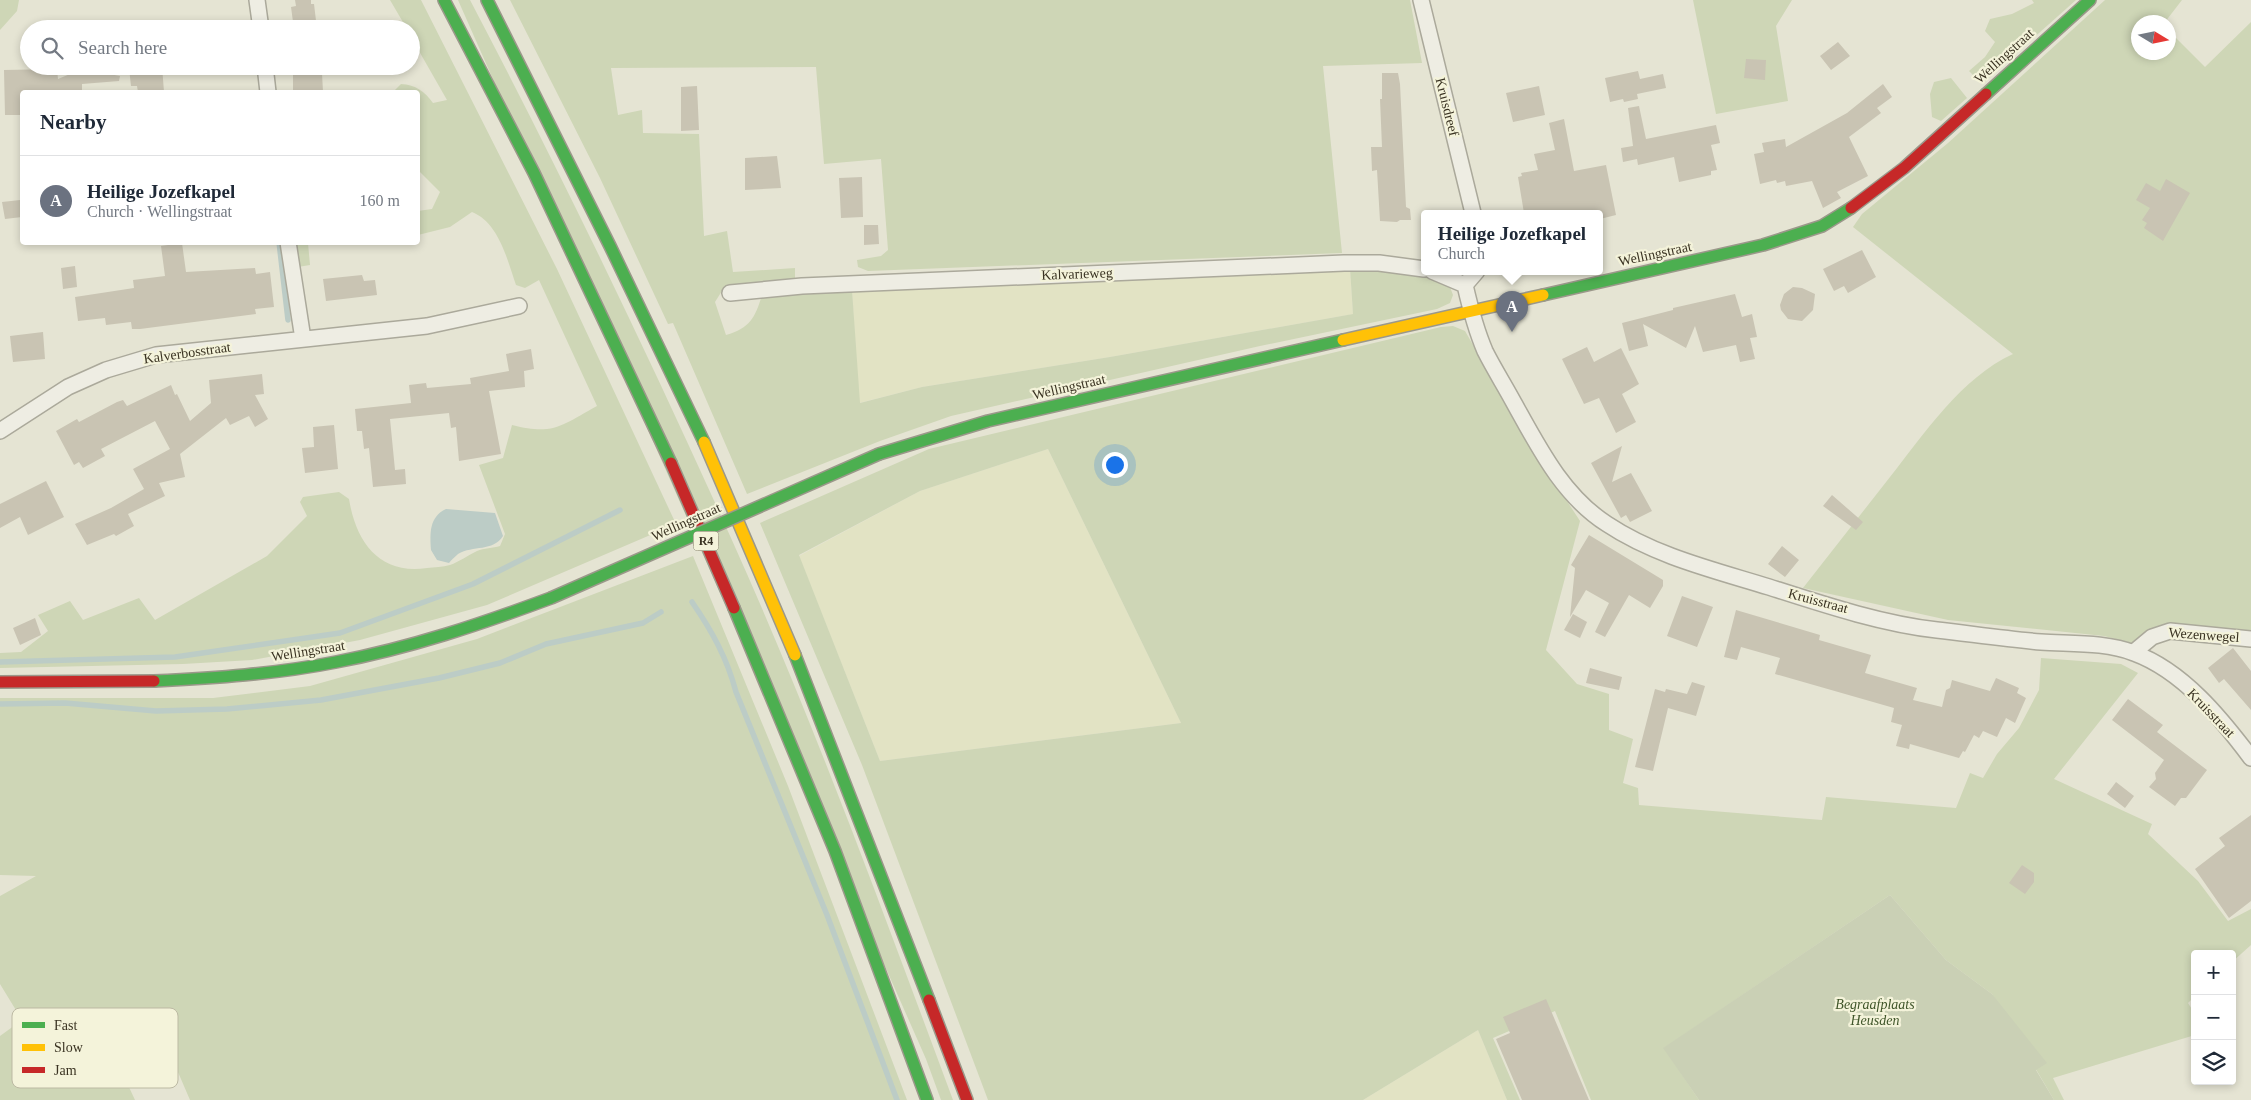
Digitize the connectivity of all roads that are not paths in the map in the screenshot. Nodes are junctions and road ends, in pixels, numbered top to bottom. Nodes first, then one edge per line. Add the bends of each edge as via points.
1 (257, 0) edge
2 (444, 0) edge
3 (487, 0) edge
4 (1421, 0) edge
5 (2090, 0) edge
6 (260, 20) edge
7 (266, 75) edge
8 (268, 90) edge
9 (1472, 210) edge
10 (288, 245) edge
11 (1421, 269) edge
12 (1441, 275) edge
13 (1473, 275) edge
14 (1464, 285) junction
15 (730, 293) dead end
16 (519, 306) dead end
17 (1472, 312) junction
18 (303, 339) junction
19 (0, 431) edge
20 (2251, 639) edge
21 (2134, 652) junction
22 (0, 682) edge
23 (2251, 758) edge
24 (927, 1100) edge
25 (967, 1100) edge

1 - 6 street
2 - 24 main road, R4 via 534,172 694,513 835,851
3 - 25 main road via 725,491 798,660 868,836
4 - 9 street, Kruisdreef
5 - 17 main road, Wellingstraat via 1904,168 1822,226 1763,245
7 - 8 street
10 - 18 street
11 - 15 street, Kalvarieweg via 1379,262 1344,262 802,286
12 - 14 street
13 - 14 street
14 - 17 street
16 - 18 street, Kalverbosstraat via 427,326
17 - 21 street, Kruisstraat via 1485,351 1561,482 1606,524 1633,539 1682,560 1798,596 1919,627
17 - 22 main road, Wellingstraat, bridge via 997,419 879,454 551,598 426,642 304,668 194,680
18 - 19 street, Kalverbosstraat via 156,355 106,370 68,387
20 - 21 street, Wezenwegel via 2170,631 2152,636
21 - 23 street, Kruisstraat via 2177,678 2209,707

